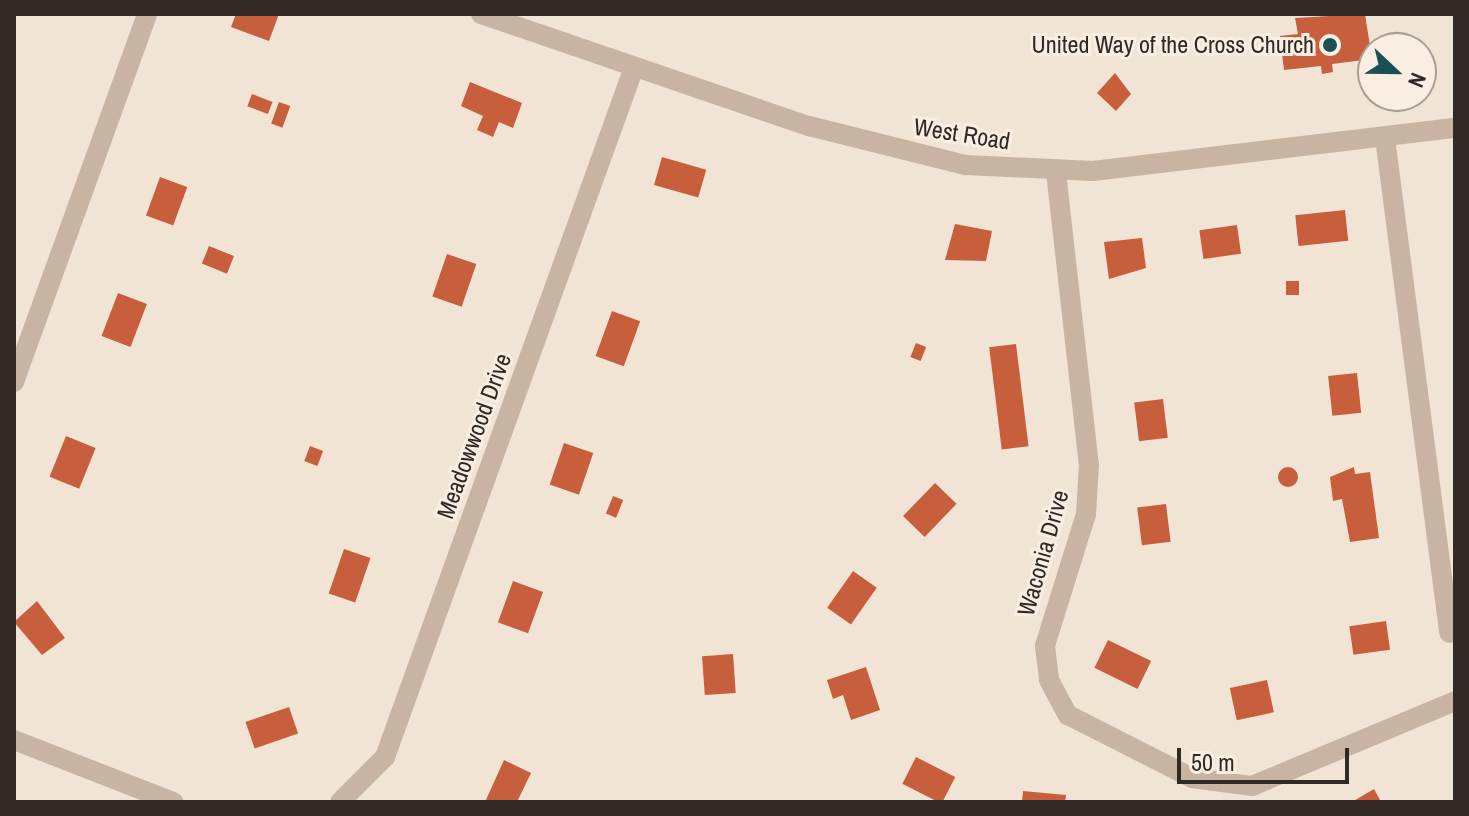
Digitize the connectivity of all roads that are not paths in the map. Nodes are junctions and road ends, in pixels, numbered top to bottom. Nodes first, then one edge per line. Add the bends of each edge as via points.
1 (147, 14) edge
2 (481, 14) edge
3 (633, 70) junction
4 (1455, 128) edge
5 (1385, 138) junction
6 (1056, 172) junction
7 (14, 382) edge
8 (1449, 633) dead end
9 (1455, 701) edge
10 (14, 740) edge
11 (173, 802) edge
12 (340, 802) edge

1 - 7 street
2 - 3 street, West Road
3 - 6 street, West Road via 901,151
3 - 12 street, Meadowwood Drive via 385,757
4 - 5 street, West Road
5 - 6 street, West Road
5 - 8 street
6 - 9 street, Waconia Drive via 1089,464 1086,514 1045,646 1049,680 1068,715 1192,778 1252,786
10 - 11 street

